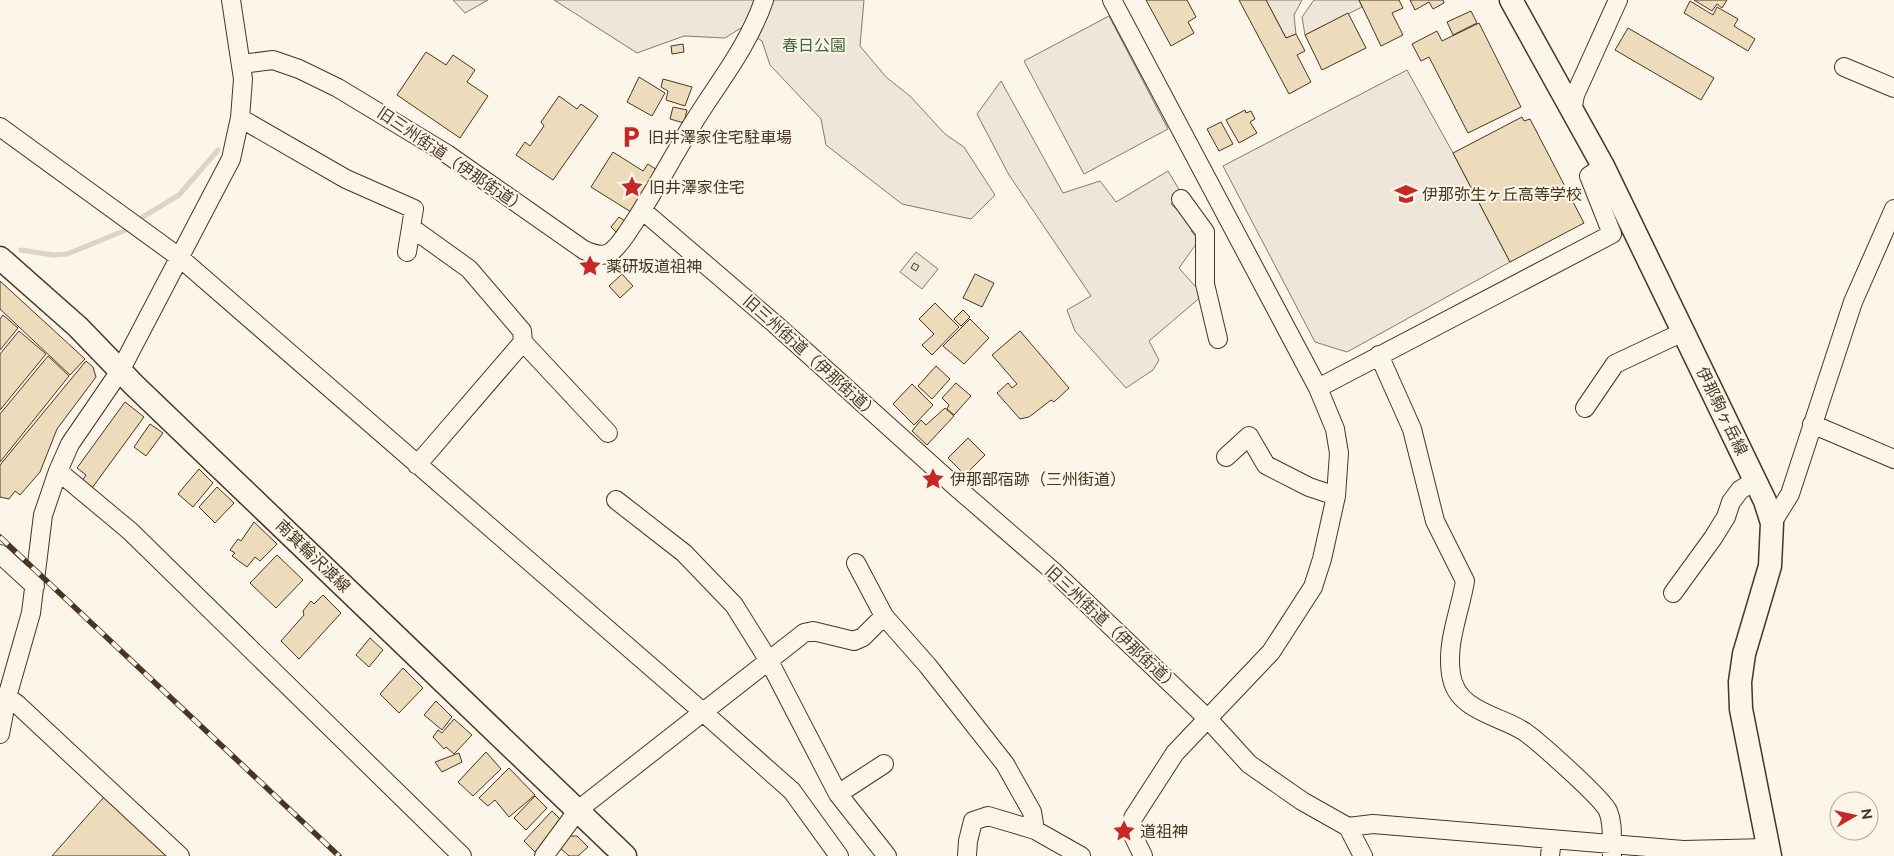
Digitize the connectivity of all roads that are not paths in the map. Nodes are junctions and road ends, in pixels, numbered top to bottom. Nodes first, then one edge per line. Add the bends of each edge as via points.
1 (231, 0) edge
2 (764, 0) edge
3 (1112, 0) edge
4 (1512, 0) edge
5 (1618, 0) edge
6 (242, 64) junction
7 (1844, 67) dead end
8 (1894, 88) edge
9 (1572, 110) junction
10 (240, 118) junction
11 (0, 127) edge
12 (1603, 166) junction
13 (1181, 199) dead end
14 (1894, 209) edge
15 (642, 210) junction
16 (412, 228) junction
17 (407, 252) dead end
18 (178, 257) junction
19 (0, 258) edge
20 (1683, 332) junction
21 (1218, 339) dead end
22 (523, 342) junction
23 (1379, 356) junction
24 (120, 371) junction
25 (1318, 388) junction
26 (1586, 408) dead end
27 (1812, 424) junction
28 (608, 433) dead end
29 (1226, 457) dead end
30 (1894, 459) edge
31 (417, 465) junction
32 (58, 471) junction
33 (1756, 480) junction
34 (1336, 496) junction
35 (616, 500) dead end
36 (1772, 523) junction
37 (0, 554) edge
38 (856, 563) dead end
39 (35, 586) junction
40 (1673, 593) dead end
41 (884, 616) junction
42 (769, 661) junction
43 (7, 697) junction
44 (704, 713) junction
45 (1208, 719) junction
46 (0, 734) edge
47 (884, 764) dead end
48 (838, 794) junction
49 (578, 810) junction
50 (1348, 827) junction
51 (1035, 830) junction
52 (1551, 847) edge
53 (1611, 850) edge
54 (1769, 852) edge
55 (180, 856) edge
56 (462, 856) edge
57 (544, 856) edge
58 (625, 856) edge
59 (839, 856) edge
60 (887, 856) edge
61 (967, 856) edge
62 (1081, 856) edge
63 (1142, 856) edge
64 (1363, 856) edge

1 - 6 street
2 - 15 street via 727,74 692,124
3 - 25 street
4 - 9 main road, 伊那駒ヶ岳線
5 - 9 street via 1575,96
6 - 10 street
6 - 15 street, 旧三州街道（伊那街道） via 274,60 299,68 338,88 447,154 592,254 602,256 611,252
7 - 8 street
9 - 12 main road, 伊那駒ヶ岳線
10 - 16 street via 346,179 414,209
10 - 18 street via 231,159
11 - 18 street
12 - 20 main road, 伊那駒ヶ岳線
12 - 23 street via 1589,176 1612,234
13 - 21 street via 1205,232 1205,284
14 - 27 street via 1853,302
15 - 45 street, 旧三州街道（伊那街道） via 1053,571
16 - 17 street
16 - 22 street via 469,269 522,331
18 - 24 street
18 - 31 street
19 - 24 main road, 南箕輪沢渡線 via 78,326
20 - 26 street via 1616,364
20 - 33 main road, 伊那駒ヶ岳線
22 - 28 street
22 - 31 street
23 - 25 street
23 - 53 street via 1412,429 1435,522 1465,580 1450,656 1456,690 1466,703 1525,732 1603,802 1612,824
24 - 32 street via 70,444
24 - 49 main road, 南箕輪沢渡線
25 - 34 street via 1335,429 1339,454
27 - 30 street
27 - 36 street via 1790,494
29 - 34 street via 1249,436 1266,465 1309,487
31 - 44 street
32 - 39 street via 43,515
32 - 56 street via 130,531
33 - 36 main road, 伊那駒ヶ岳線
33 - 40 street via 1735,496 1713,538
34 - 45 street via 1313,588 1271,652
35 - 42 street via 684,552 734,605
36 - 54 main road, 伊那駒ヶ岳線 via 1770,566 1744,654 1740,682 1741,709
37 - 39 street
38 - 41 street
39 - 43 street via 31,613
41 - 42 street via 863,637 854,641 813,631 804,634
41 - 51 street via 1005,764 1032,812
42 - 44 street
42 - 48 street
43 - 46 street
43 - 55 street
44 - 49 street
44 - 59 street via 792,791
45 - 50 street, 旧三州街道（伊那街道） via 1249,764 1302,801
45 - 63 street via 1175,753 1133,818 1131,832
47 - 48 street
48 - 60 street
49 - 57 street
49 - 58 main road, 南箕輪沢渡線
50 - 52 street via 1374,824
50 - 64 street
51 - 61 street via 988,816 973,821
51 - 62 street
52 - 53 street
53 - 54 street

